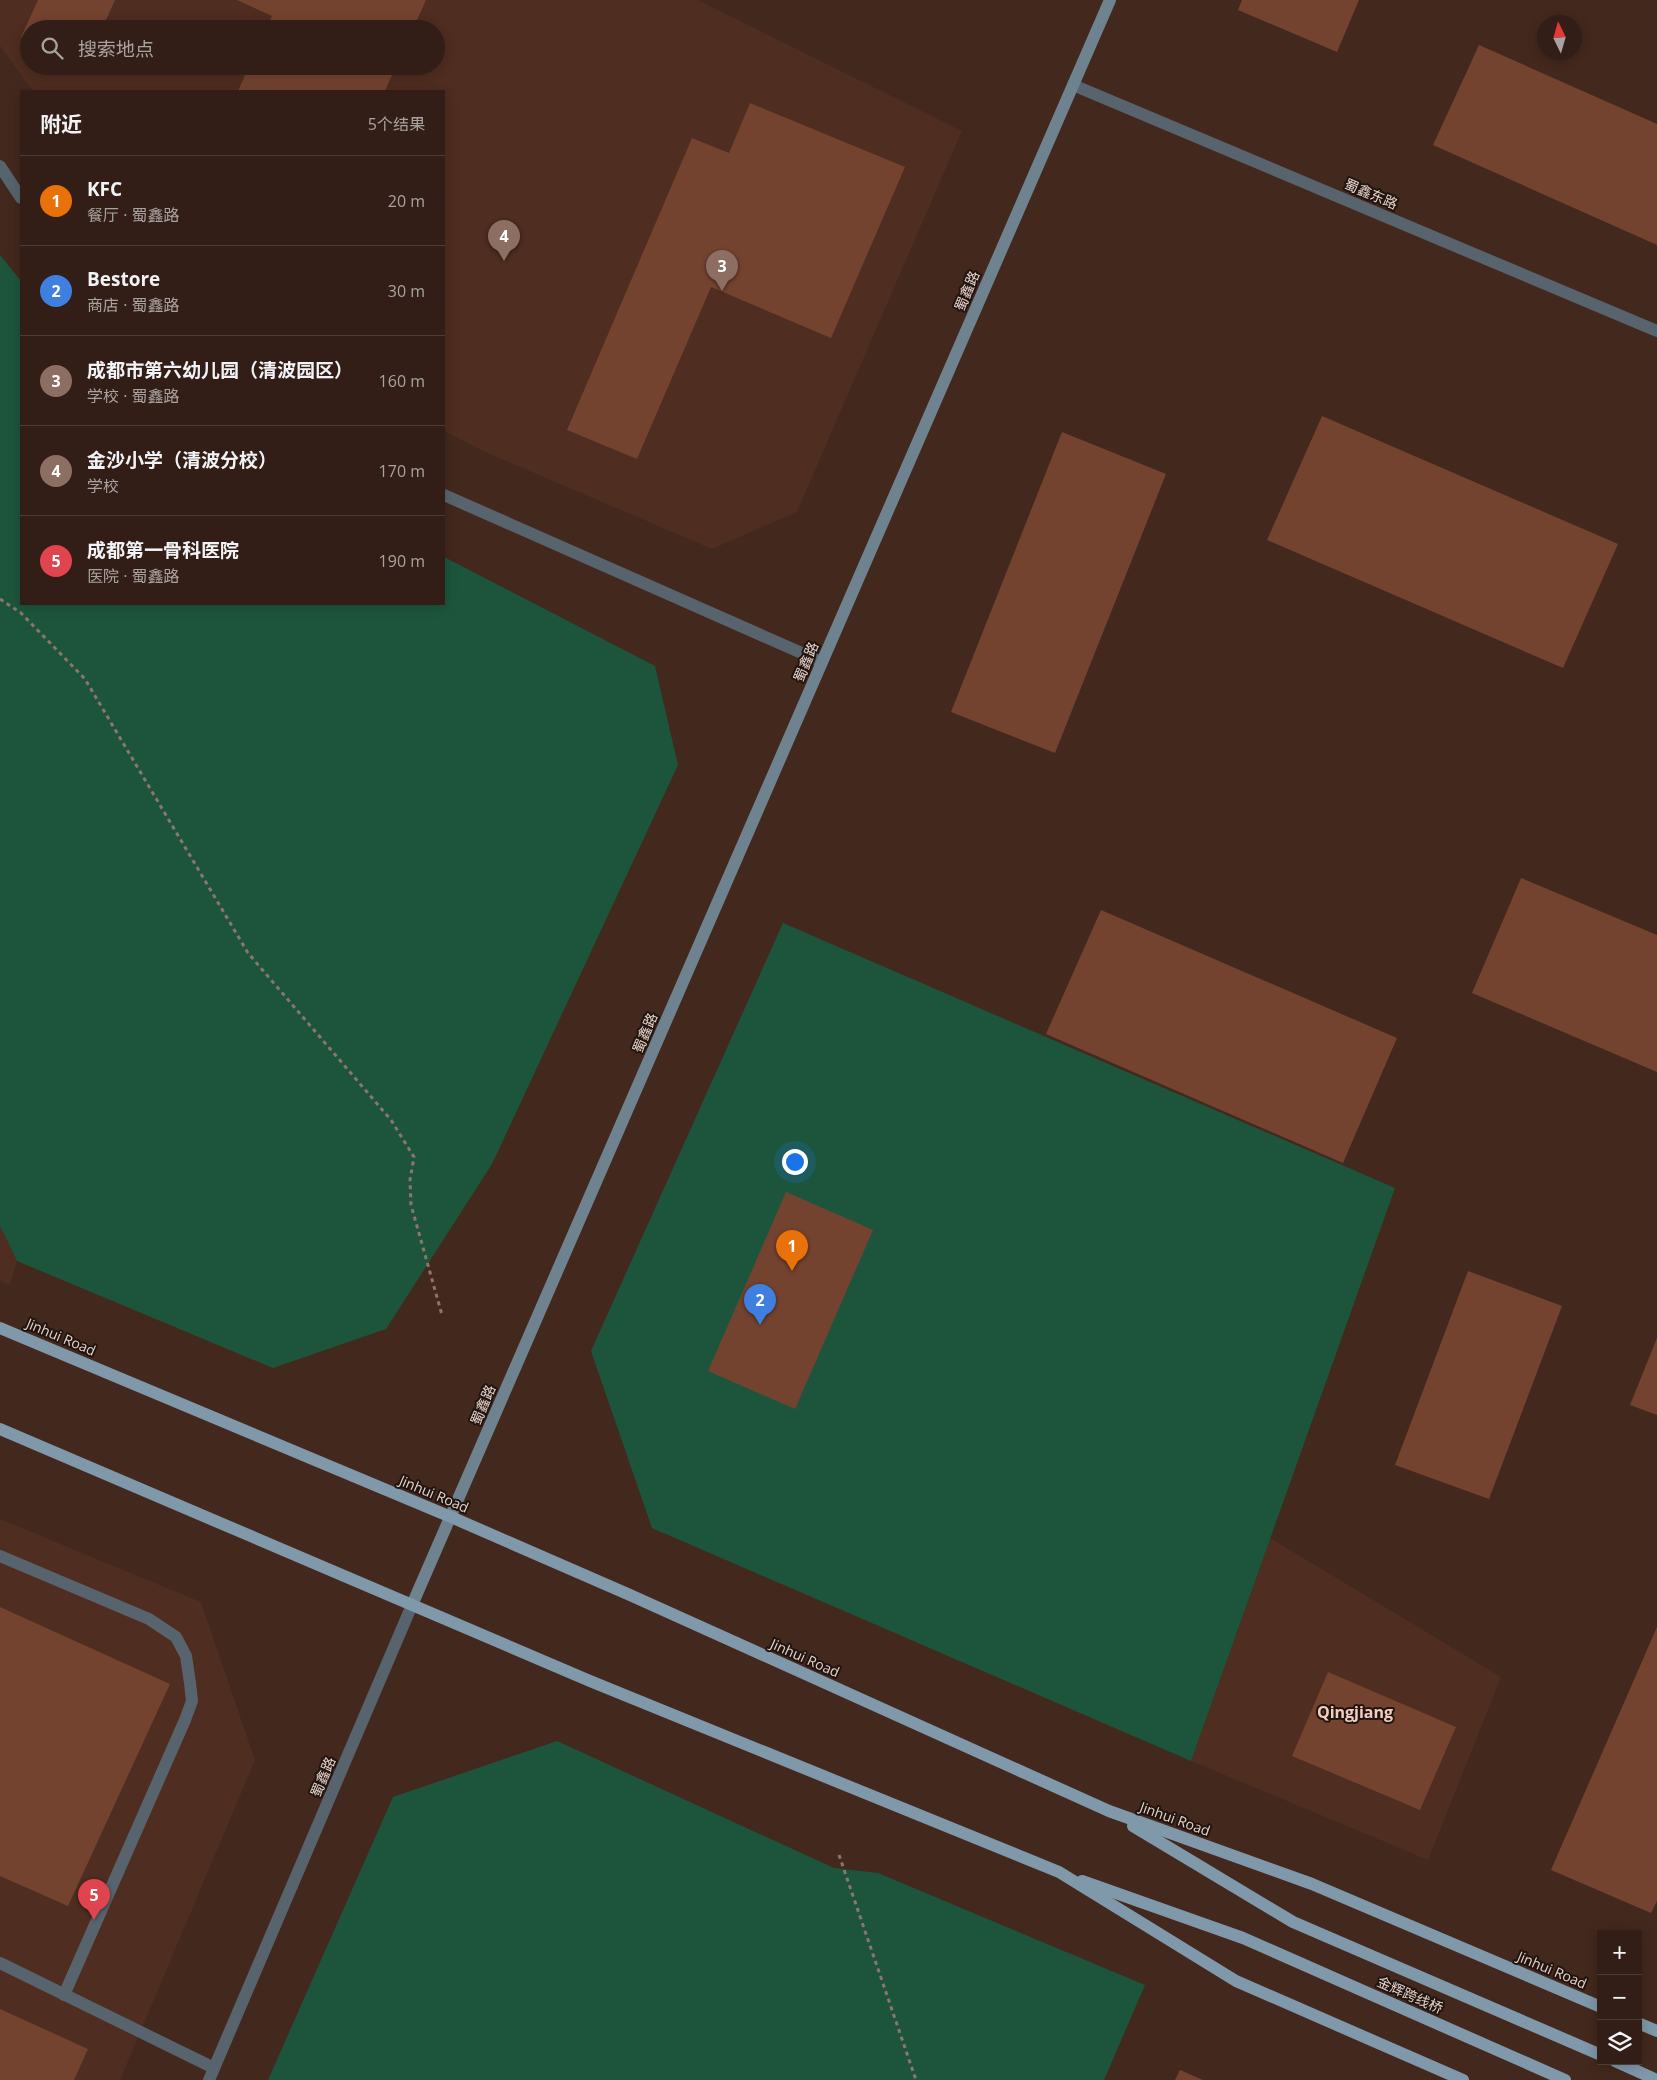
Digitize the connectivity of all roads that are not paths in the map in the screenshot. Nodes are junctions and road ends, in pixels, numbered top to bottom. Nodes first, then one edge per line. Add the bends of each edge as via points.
1 (1110, 0) edge
2 (1073, 86) junction
3 (0, 166) edge
4 (20, 196) edge
5 (1657, 330) edge
6 (445, 495) edge
7 (822, 662) junction
8 (0, 1328) edge
9 (0, 1429) edge
10 (451, 1517) junction
11 (0, 1556) edge
12 (412, 1606) junction
13 (1109, 1812) junction
14 (1058, 1872) junction
15 (0, 1963) edge
16 (64, 1995) junction
17 (1597, 2005) edge
18 (1642, 2025) edge
19 (1657, 2031) edge
20 (1597, 2053) edge
21 (1624, 2065) edge
22 (214, 2068) junction
23 (209, 2080) edge
24 (1463, 2080) edge
25 (1565, 2080) edge
26 (1657, 2080) edge

1 - 2 street, 蜀鑫路
2 - 5 street, 蜀鑫东路
2 - 7 street, 蜀鑫路
3 - 4 street
6 - 7 street
7 - 10 street, 蜀鑫路
8 - 10 main road, Jinhui Road
9 - 12 main road
10 - 12 street, 蜀鑫路
10 - 13 main road, Jinhui Road
11 - 16 street via 150,1619 176,1637 186,1656 190,1683 192,1701 186,1720
12 - 14 main road
12 - 22 street, 蜀鑫路
13 - 17 main road, Jinhui Road via 1312,1884
13 - 20 main road, 金辉跨线桥 via 1293,1922
14 - 24 main road via 1236,1981
14 - 25 main road, 金辉跨线桥 via 1243,1938
15 - 16 street
16 - 22 street
18 - 19 main road
21 - 26 main road
22 - 23 street, 蜀鑫路

